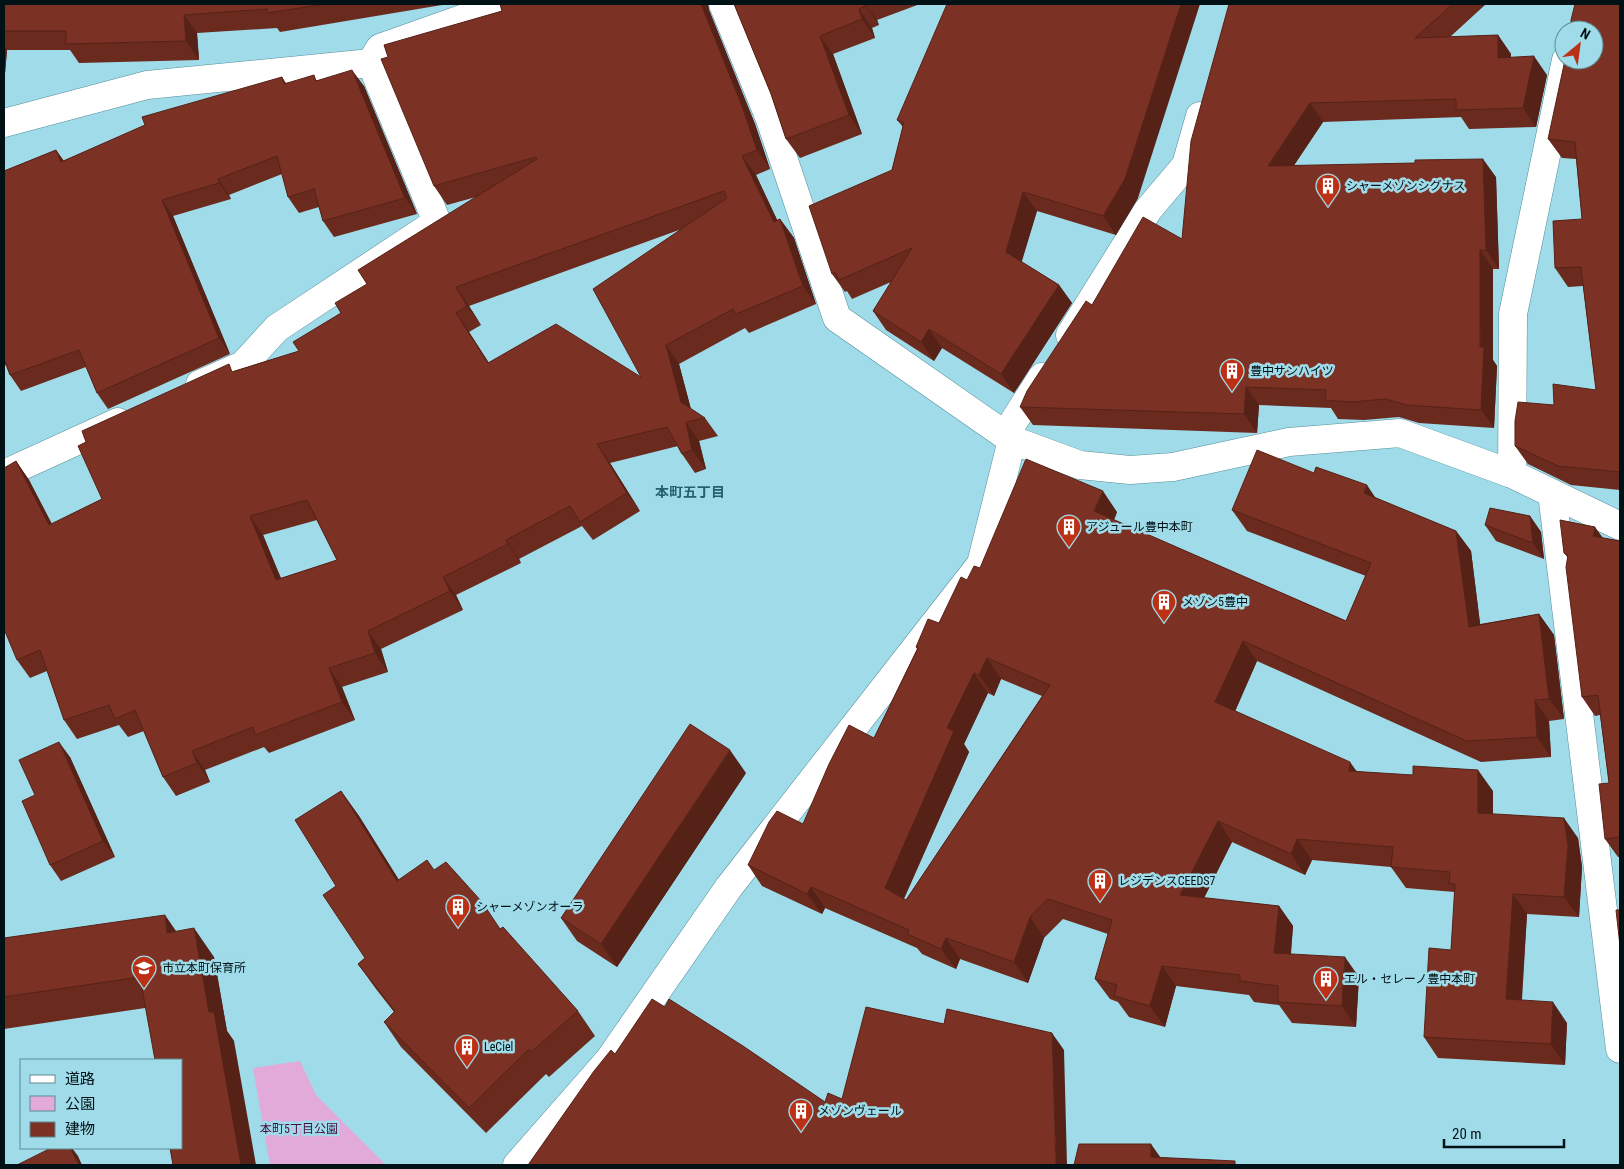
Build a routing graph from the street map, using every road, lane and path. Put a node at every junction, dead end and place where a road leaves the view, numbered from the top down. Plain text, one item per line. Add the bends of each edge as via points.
1 (504, 4) edge
2 (723, 4) edge
3 (371, 63) junction
4 (1564, 70) edge
5 (1207, 89) edge
6 (4, 123) edge
7 (181, 393) edge
8 (137, 413) edge
9 (1009, 437) junction
10 (4, 474) edge
11 (1512, 474) junction
12 (1552, 493) junction
13 (1620, 526) edge
14 (1620, 1049) edge
15 (517, 1165) edge

1 - 3 street via 380,48
2 - 9 street via 770,119 837,318
3 - 6 street via 146,85
3 - 7 street via 436,222 277,328 243,365
4 - 11 street via 1513,314
5 - 9 street via 1186,165 1148,210
8 - 10 street
9 - 11 street via 1080,465 1130,470 1173,467 1289,442 1400,433
9 - 15 street via 981,564 730,887 609,1060
11 - 12 street
12 - 13 street
12 - 14 street

